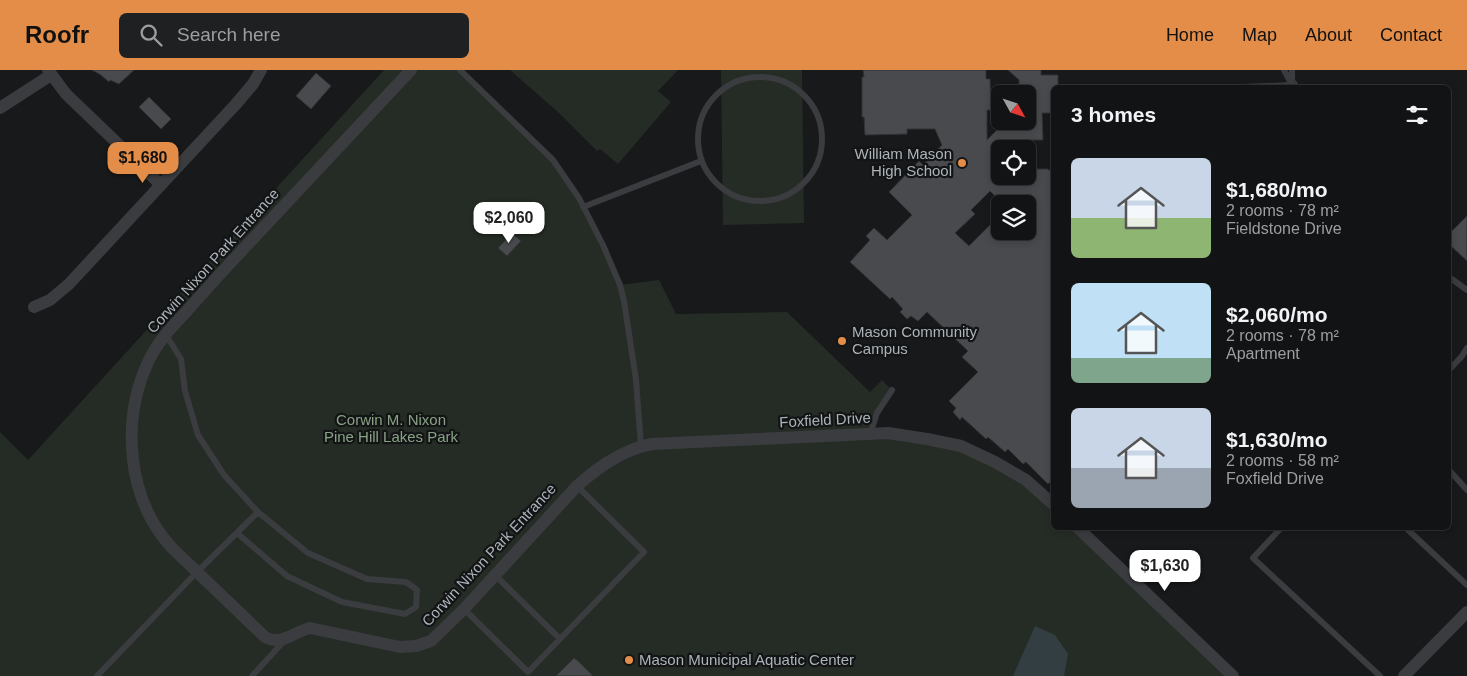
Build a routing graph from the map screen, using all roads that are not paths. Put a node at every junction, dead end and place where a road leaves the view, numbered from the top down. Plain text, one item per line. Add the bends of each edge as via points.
1 (261, 70) edge
2 (411, 70) edge
3 (460, 70) edge
4 (1284, 70) edge
5 (1292, 70) edge
6 (49, 73) edge
7 (1292, 85) edge
8 (1293, 85) edge
9 (0, 108) edge
10 (701, 161) junction
11 (161, 185) junction
12 (583, 207) junction
13 (1451, 278) edge
14 (1467, 290) edge
15 (34, 307) dead end
16 (166, 335) junction
17 (1467, 348) edge
18 (1451, 367) edge
19 (892, 390) dead end
20 (870, 434) junction
21 (641, 446) junction
22 (1451, 472) edge
23 (587, 477) joint
24 (576, 486) junction
25 (1467, 490) edge
26 (1051, 502) edge
27 (258, 512) junction
28 (1080, 530) edge
29 (1279, 530) edge
30 (1408, 530) edge
31 (237, 533) junction
32 (196, 573) junction
33 (495, 575) junction
34 (1467, 585) edge
35 (464, 609) junction
36 (1467, 612) edge
37 (286, 639) junction
38 (560, 639) junction
39 (98, 676) edge
40 (252, 676) edge
41 (1233, 676) edge
42 (1380, 676) edge
43 (1404, 676) edge

1 - 11 street via 236,104
2 - 16 street, Corwin Nixon Park Entrance
3 - 12 lane via 553,160
4 - 7 lane
5 - 8 lane
6 - 9 street
6 - 11 street via 66,94
10 - 10 lane via 712,179 726,192 745,200 765,202 784,197 802,186 822,152 817,112 806,96 791,84 754,76 736,81 719,91 699,124
10 - 12 lane
11 - 15 street via 69,284 50,300
12 - 21 lane via 603,245 624,301 636,380
13 - 14 lane
16 - 27 lane via 180,360 185,392 198,435 224,475
16 - 32 street, Corwin Nixon Park Entrance via 150,358 137,397 132,438 135,471 144,502 160,532
17 - 18 lane
19 - 20 lane via 877,413
20 - 21 street, Foxfield Drive
20 - 26 street, Foxfield Drive via 927,438 960,446 1026,480
21 - 23 street, Foxfield Drive
22 - 25 lane
23 - 24 street, Corwin Nixon Park Entrance
24 - 33 street, Corwin Nixon Park Entrance
24 - 38 lane via 644,552
27 - 31 lane
27 - 31 lane via 308,553 367,579 406,582 417,590 416,607 405,614 342,602 287,576
28 - 41 street
29 - 42 lane via 1253,558
30 - 34 lane
31 - 32 lane
32 - 37 street, Corwin Nixon Park Entrance via 265,637 272,641
32 - 39 lane
33 - 35 street, Corwin Nixon Park Entrance
33 - 38 lane
35 - 37 street, Corwin Nixon Park Entrance via 437,636 416,646 384,645 318,629 301,630
35 - 38 lane via 528,672
36 - 43 street
37 - 40 lane

